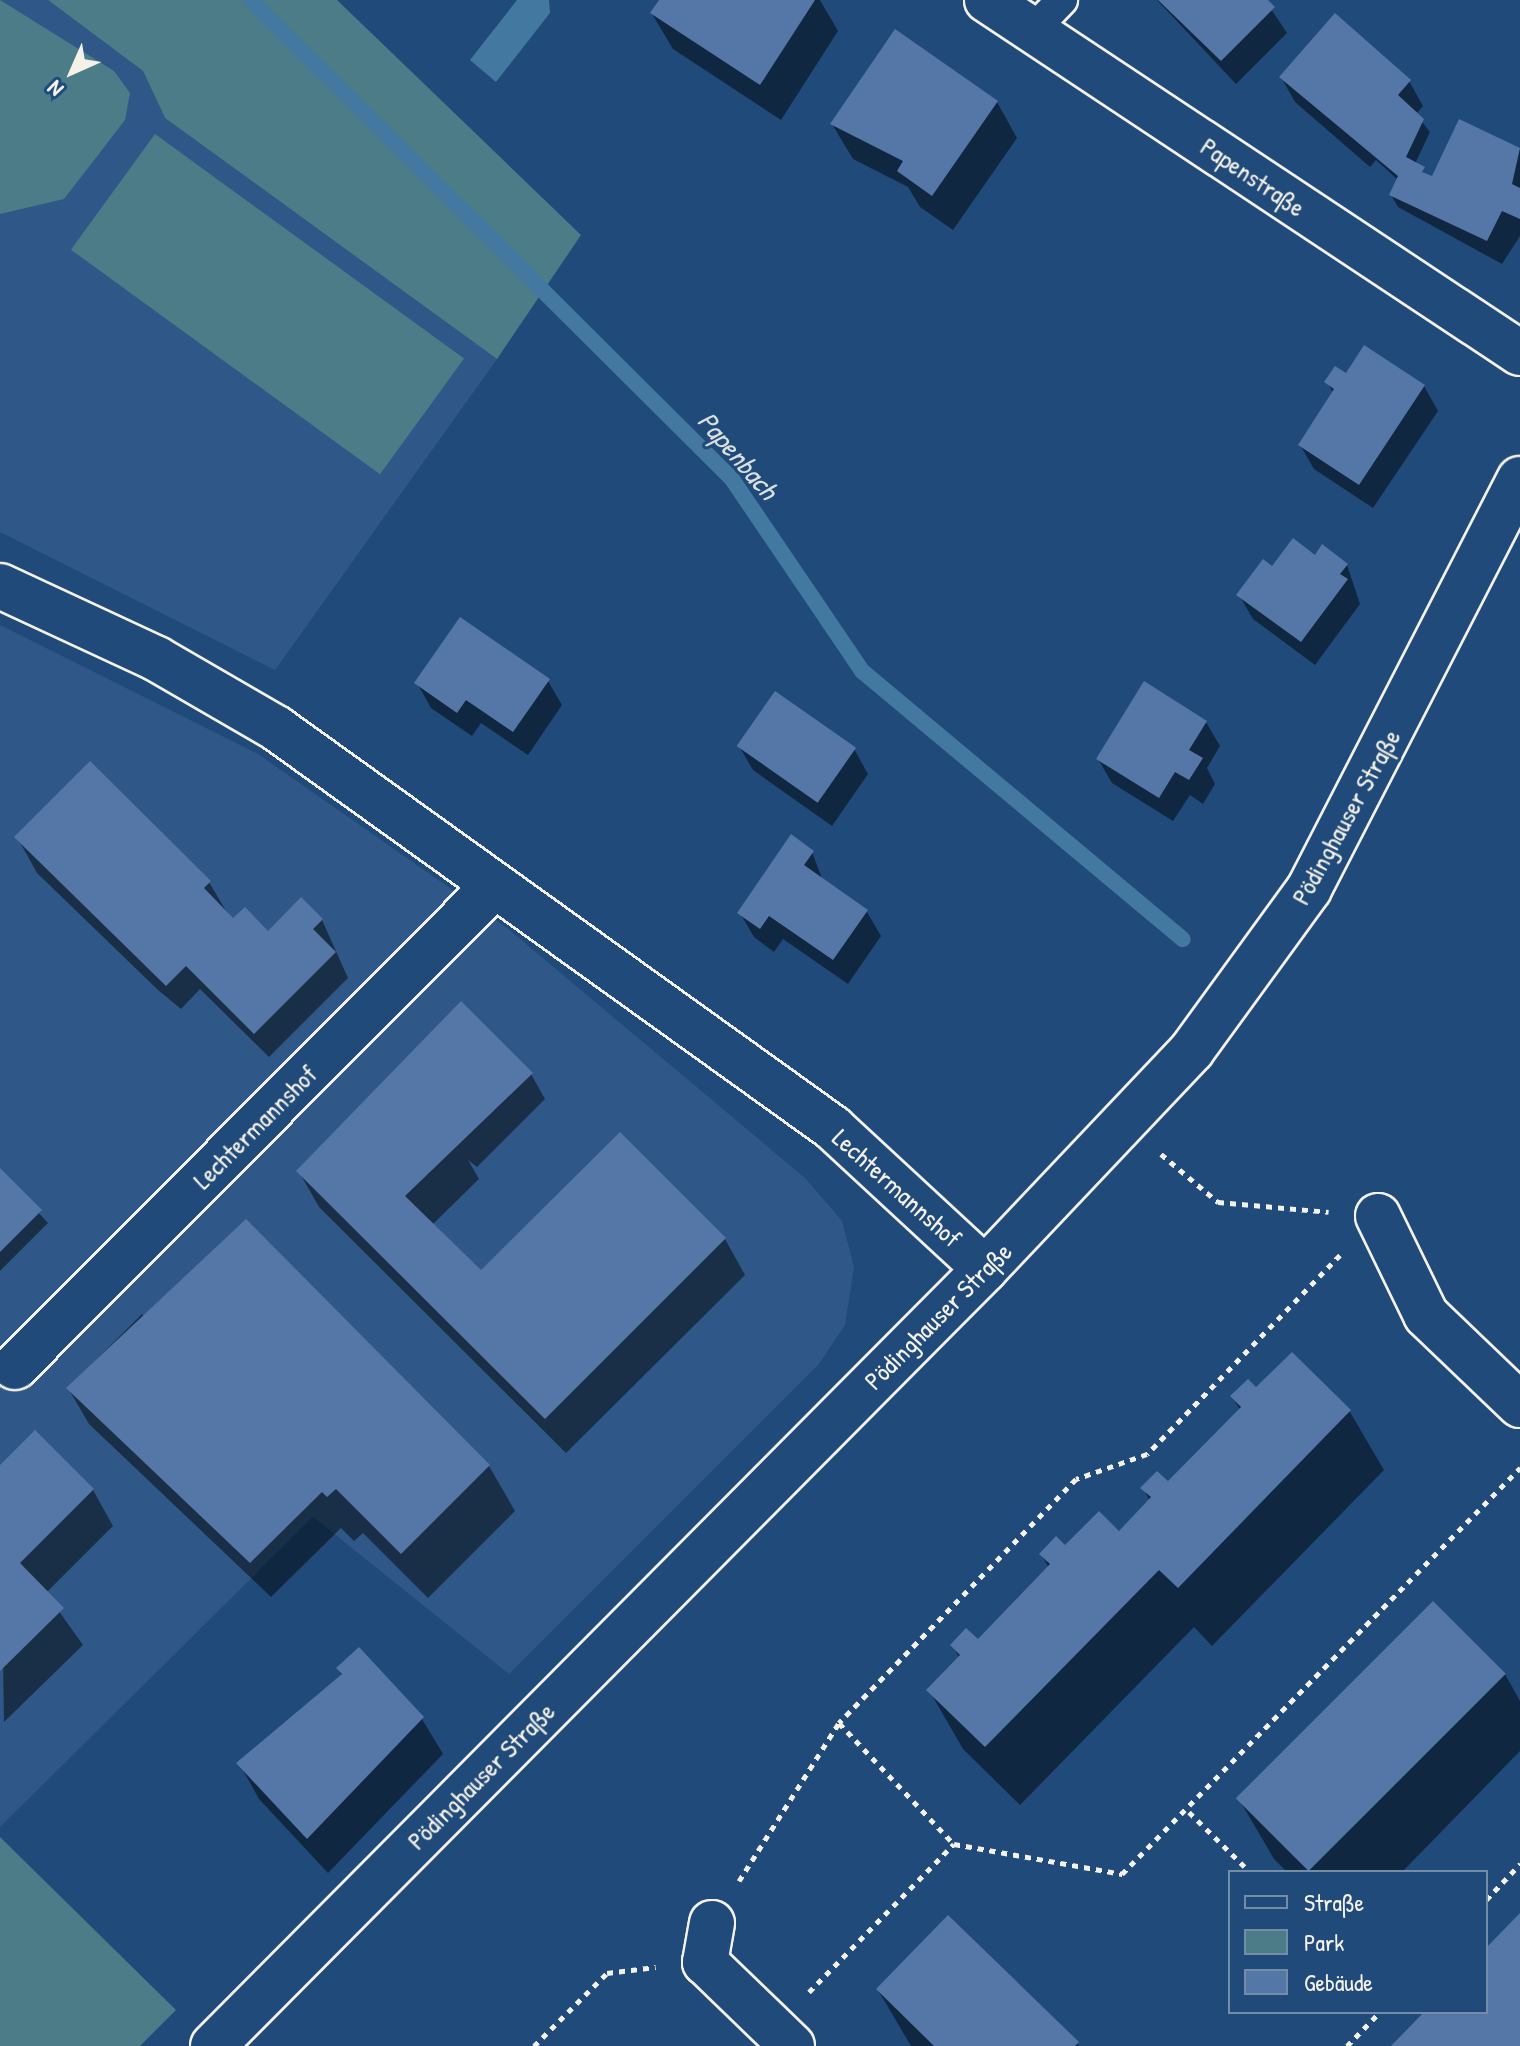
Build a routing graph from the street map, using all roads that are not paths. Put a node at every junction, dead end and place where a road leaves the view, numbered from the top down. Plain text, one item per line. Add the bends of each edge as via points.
1 (987, 0) edge
2 (1048, 15) edge
3 (1520, 353) edge
4 (1520, 479) edge
5 (0, 586) edge
6 (494, 886) junction
7 (1378, 1216) road end
8 (985, 1269) junction
9 (15, 1367) dead end
10 (1520, 1405) edge
11 (709, 1942) road end
12 (783, 2037) edge
13 (213, 2046) edge

1 - 2 street, Papenstraße
2 - 3 street, Papenstraße
4 - 8 street, Pödinghauser Straße via 1309,889 1192,1050
5 - 6 street, Lechtermannshof via 157,659 276,728
6 - 8 street, Lechtermannshof via 872,1158
6 - 9 street, Lechtermannshof
7 - 10 street via 1426,1315
8 - 13 street, Pödinghauser Straße
11 - 12 street

